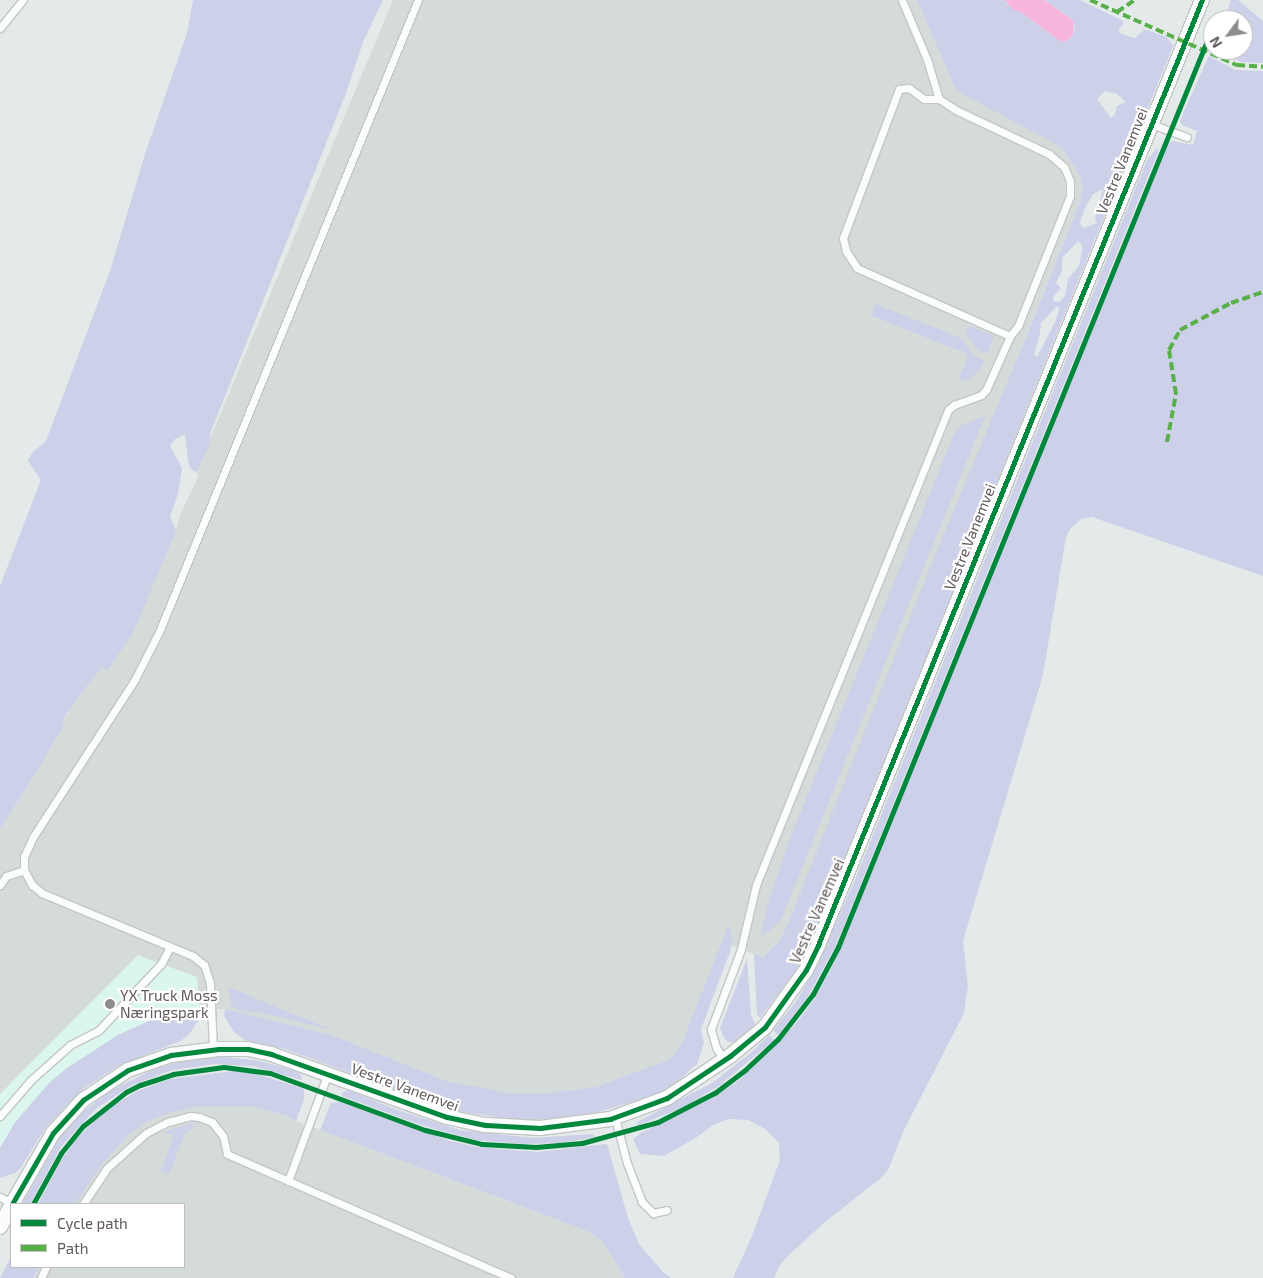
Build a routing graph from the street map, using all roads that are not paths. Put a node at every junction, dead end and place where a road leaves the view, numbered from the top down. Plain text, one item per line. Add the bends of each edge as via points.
1 (23, 0) edge
2 (418, 0) edge
3 (902, 0) edge
4 (1202, 0) edge
5 (0, 28) edge
6 (940, 99) junction
7 (1150, 124) junction
8 (1187, 136) dead end
9 (1010, 336) junction
10 (24, 870) junction
11 (0, 885) edge
12 (170, 947) junction
13 (213, 1049) junction
14 (725, 1060) junction
15 (328, 1073) junction
16 (0, 1116) edge
17 (615, 1118) junction
18 (288, 1181) junction
19 (9, 1203) edge
20 (85, 1203) edge
21 (667, 1210) dead end
22 (0, 1228) edge
23 (511, 1278) edge

1 - 5 lane
2 - 10 lane via 160,632 134,681 33,837 24,857
3 - 6 lane
4 - 7 street, Vestre Vanemvei
6 - 9 lane via 956,110 1049,154 1064,167 1070,181 1070,196 1056,233 1018,326
6 - 9 lane via 924,99 909,88 899,89 843,238 846,251 857,268
7 - 8 lane
7 - 14 street, Vestre Vanemvei via 818,945 806,970 765,1027
9 - 14 lane via 981,396 962,401 948,410 756,885 741,949 711,1029 716,1047
10 - 11 lane via 6,876
10 - 12 lane via 32,885 42,893
12 - 13 lane via 193,956 204,965 210,983
12 - 16 lane via 161,964 98,1031 70,1045 31,1080
13 - 15 street, Vestre Vanemvei via 248,1049
13 - 19 street, Vestre Vanemvei via 147,1062 96,1090 53,1133
14 - 17 street, Vestre Vanemvei via 666,1098
15 - 17 street, Vestre Vanemvei via 446,1117 478,1123 540,1128
15 - 18 lane
17 - 21 lane via 642,1202 653,1213
18 - 20 lane via 227,1154 223,1136 212,1122 190,1116 146,1133 125,1150 107,1168
18 - 23 lane
19 - 22 street, Vestre Vanemvei

